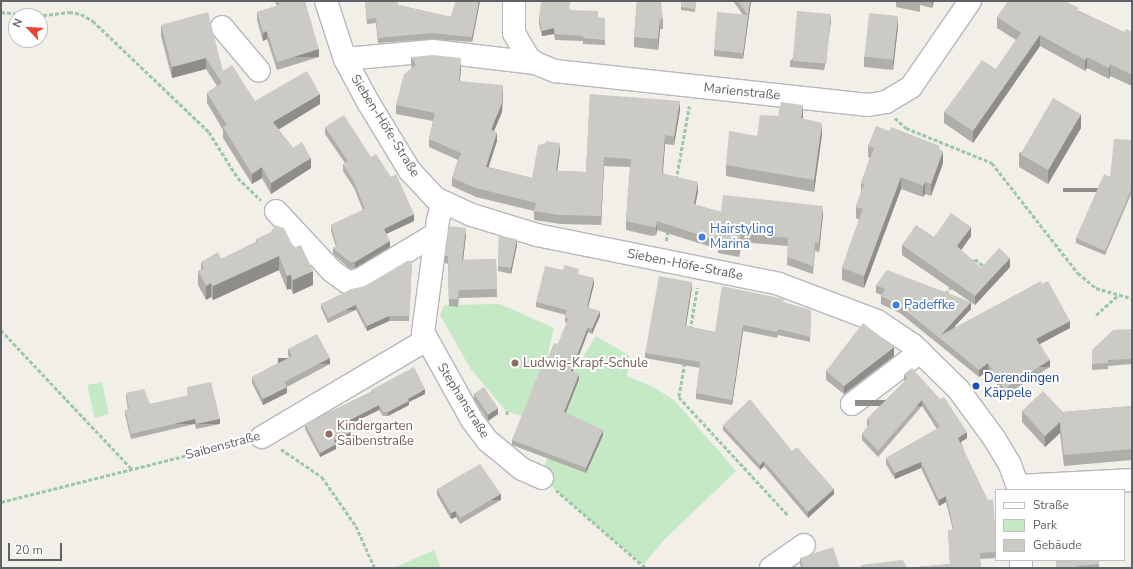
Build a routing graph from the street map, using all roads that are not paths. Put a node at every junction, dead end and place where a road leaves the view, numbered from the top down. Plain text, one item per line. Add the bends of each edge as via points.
1 (326, 1) edge
2 (514, 1) edge
3 (970, 1) edge
4 (222, 27) dead end
5 (345, 59) junction
6 (535, 63) junction
7 (259, 71) dead end
8 (444, 202) junction
9 (276, 211) road end
10 (436, 234) junction
11 (426, 340) junction
12 (920, 352) junction
13 (852, 404) dead end
14 (262, 437) road end
15 (542, 478) road end
16 (1132, 480) edge
17 (1019, 488) edge
18 (804, 545) dead end
19 (771, 568) edge

1 - 5 street, Sieben-Höfe-Straße
2 - 6 street, Marienstraße via 514,33 528,57
3 - 6 street, Marienstraße via 911,87 880,104 868,105 555,71
4 - 7 street
5 - 6 street, Sieben-Höfe-Straße via 433,50
5 - 8 street, Sieben-Höfe-Straße via 410,170 435,198
8 - 10 street, Stephanstraße
8 - 12 street, Sieben-Höfe-Straße via 472,215 537,235 663,262 757,278 797,290 877,321
9 - 10 street via 332,271 347,282 359,280
10 - 11 street, Stephanstraße via 423,322
11 - 14 street, Saibenstraße
11 - 15 street, Stephanstraße via 488,441 522,469
12 - 13 street
12 - 17 street, Sieben-Höfe-Straße via 945,375 982,419 1010,465
16 - 17 street
18 - 19 street

